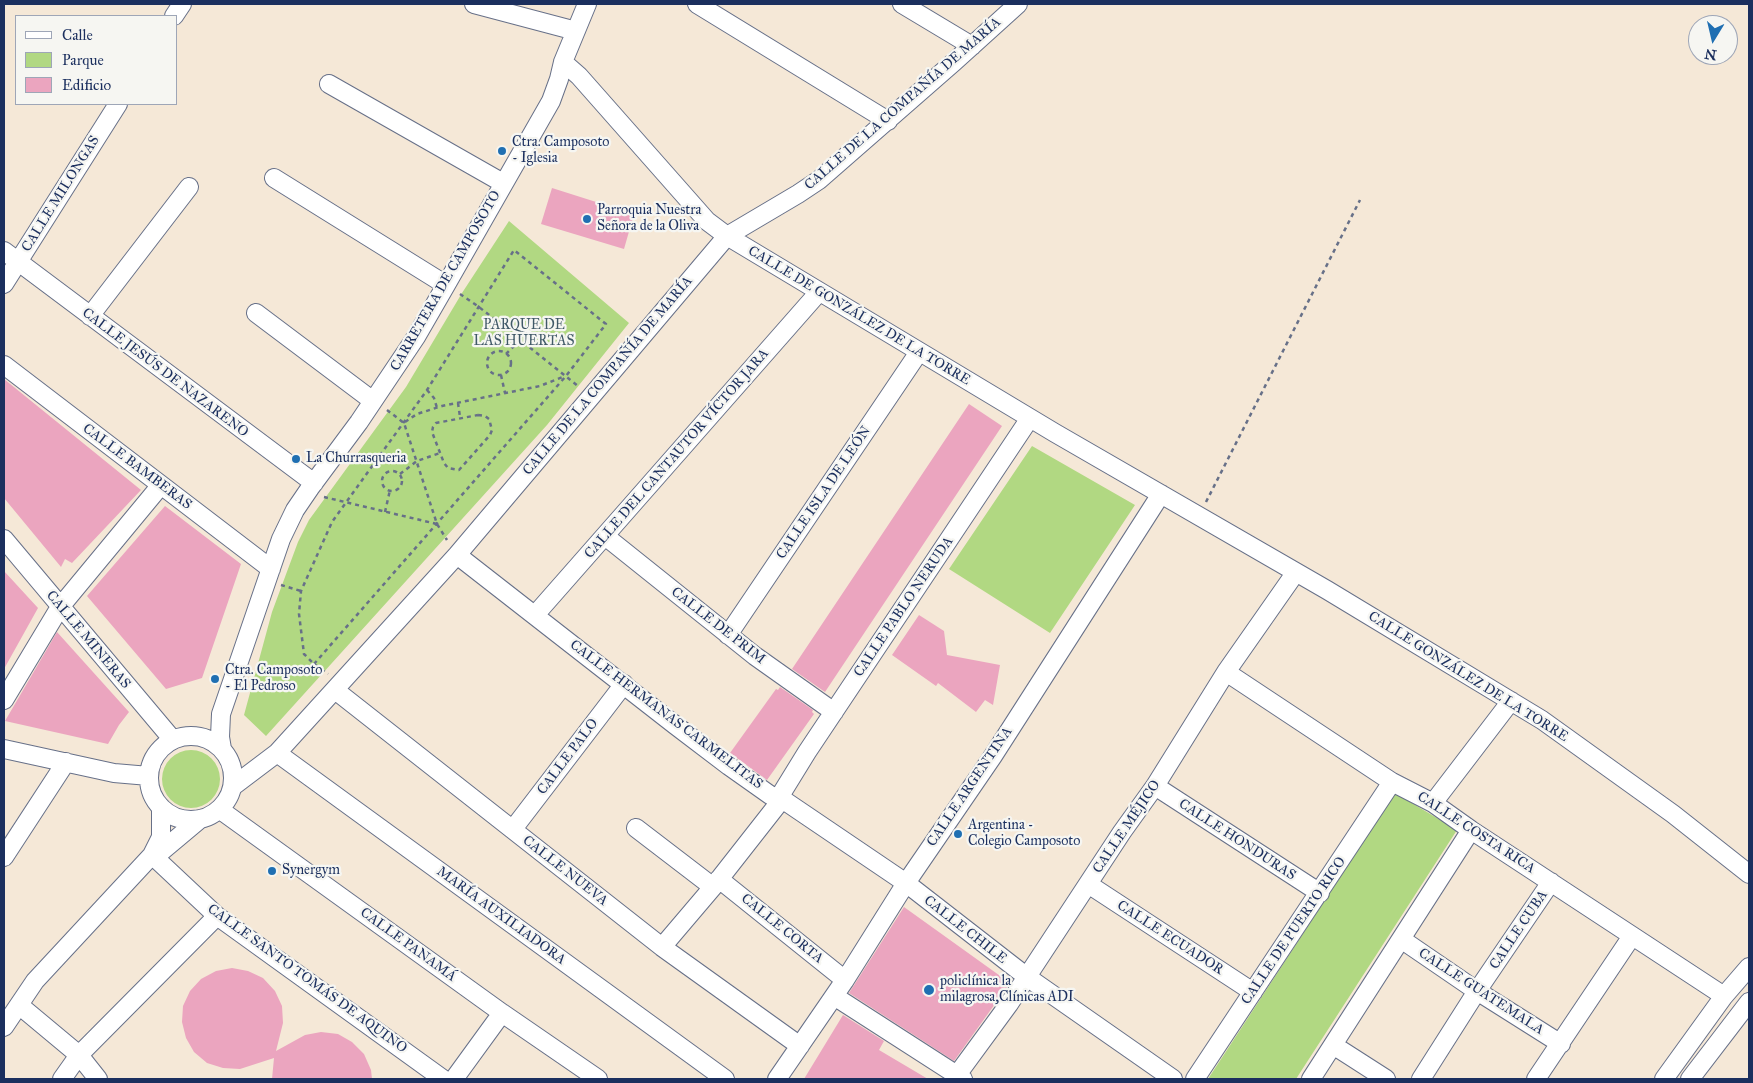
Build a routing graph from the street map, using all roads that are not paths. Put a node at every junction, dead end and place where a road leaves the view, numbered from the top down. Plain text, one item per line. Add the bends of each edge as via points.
1 (182, 4) edge
2 (474, 4) edge
3 (586, 4) edge
4 (697, 4) edge
5 (902, 4) edge
6 (1005, 4) edge
7 (1018, 4) edge
8 (175, 15) edge
9 (999, 22) junction
10 (576, 31) junction
11 (972, 46) junction
12 (563, 62) junction
13 (329, 84) dead end
14 (117, 105) edge
15 (888, 121) junction
16 (274, 178) dead end
17 (503, 183) junction
18 (189, 187) dead end
19 (727, 236) junction
20 (11, 257) edge
21 (4, 284) edge
22 (446, 285) junction
23 (819, 292) junction
24 (256, 313) dead end
25 (90, 316) junction
26 (919, 352) junction
27 (4, 365) edge
28 (373, 401) junction
29 (1030, 418) junction
30 (161, 485) junction
31 (312, 485) junction
32 (1161, 494) junction
33 (1199, 516) joint
34 (605, 536) junction
35 (4, 539) edge
36 (457, 555) junction
37 (1296, 572) junction
38 (269, 575) junction
39 (60, 607) junction
40 (535, 615) junction
41 (728, 635) junction
42 (1226, 672) junction
43 (624, 684) junction
44 (339, 686) junction
45 (4, 700) edge
46 (1510, 701) junction
47 (834, 712) junction
48 (221, 714) junction
49 (198, 736) junction
50 (173, 740) junction
51 (4, 749) edge
52 (222, 749) junction
53 (277, 753) junction
54 (66, 762) junction
55 (148, 776) junction
56 (1392, 782) junction
57 (1155, 786) junction
58 (232, 787) junction
59 (782, 799) junction
60 (1433, 802) junction
61 (161, 807) junction
62 (219, 809) junction
63 (200, 819) junction
64 (636, 828) dead end
65 (513, 830) junction
66 (1470, 830) junction
67 (152, 855) junction
68 (4, 857) edge
69 (1749, 874) edge
70 (1551, 882) junction
71 (716, 883) junction
72 (906, 883) junction
73 (1088, 884) junction
74 (1320, 894) junction
75 (217, 916) junction
76 (1632, 936) junction
77 (1401, 939) junction
78 (662, 947) junction
79 (1749, 967) edge
80 (1027, 977) junction
81 (845, 980) junction
82 (1477, 991) junction
83 (1253, 992) junction
84 (834, 996) junction
85 (1724, 996) junction
86 (1749, 1002) edge
87 (19, 1005) junction
88 (502, 1013) junction
89 (4, 1027) edge
90 (1561, 1044) junction
91 (1334, 1045) junction
92 (800, 1046) junction
93 (79, 1055) junction
94 (958, 1078) edge
95 (62, 1079) edge
96 (98, 1079) edge
97 (443, 1079) edge
98 (454, 1079) edge
99 (598, 1079) edge
100 (725, 1079) edge
101 (778, 1079) edge
102 (1173, 1079) edge
103 (1195, 1079) edge
104 (1310, 1079) edge
105 (1386, 1079) edge
106 (1421, 1079) edge
107 (1536, 1079) edge
108 (1664, 1079) edge
109 (1690, 1079) edge

1 - 8 street
2 - 10 street
3 - 10 street, CARRETERA DE CAMPOSOTO
4 - 15 street
5 - 11 street
6 - 9 street
7 - 9 street, CALLE DE LA COMPAÑÍA DE MARÍA
9 - 11 street, CALLE DE LA COMPAÑÍA DE MARÍA
10 - 12 street, CARRETERA DE CAMPOSOTO
11 - 15 street, CALLE DE LA COMPAÑÍA DE MARÍA
12 - 17 street, CARRETERA DE CAMPOSOTO via 551,100
12 - 19 street, CALLE DE GONZÁLEZ DE LA TORRE via 707,221
13 - 17 street
14 - 20 street, CALLE MILONGAS
15 - 19 street, CALLE DE LA COMPAÑÍA DE MARÍA via 809,187
16 - 22 street
17 - 22 street, CARRETERA DE CAMPOSOTO
18 - 25 street
19 - 23 street, CALLE DE GONZÁLEZ DE LA TORRE
19 - 36 street, CALLE DE LA COMPAÑÍA DE MARÍA
20 - 21 street, CALLE MILONGAS
20 - 25 street, CALLE JESÚS DE NAZARENO
22 - 28 street, CARRETERA DE CAMPOSOTO
23 - 26 street, CALLE DE GONZÁLEZ DE LA TORRE
23 - 34 street, CALLE DEL CANTAUTOR VÍCTOR JARA
24 - 28 street
25 - 31 street, CALLE JESÚS DE NAZARENO
26 - 29 street, CALLE DE GONZÁLEZ DE LA TORRE
26 - 41 street, CALLE ISLA DE LEÓN
27 - 30 street, CALLE BAMBERAS
28 - 31 street, CARRETERA DE CAMPOSOTO
29 - 32 street, CALLE DE GONZÁLEZ DE LA TORRE
29 - 47 street, CALLE PABLO NERUDA
30 - 38 street, CALLE BAMBERAS
30 - 39 street
31 - 38 street, CARRETERA DE CAMPOSOTO via 281,539
32 - 33 street, CALLE DE GONZÁLEZ DE LA TORRE
32 - 72 street, CALLE ARGENTINA via 993,756
33 - 37 street, CALLE GONZÁLEZ DE LA TORRE
34 - 40 street, CALLE DEL CANTAUTOR VÍCTOR JARA
34 - 41 street, CALLE DE PRIM
35 - 39 street, CALLE MINERAS
36 - 40 street, CALLE HERMANAS CARMELITAS
36 - 44 street, CALLE DE LA COMPAÑÍA DE MARÍA
37 - 42 street, CALLE MÉJICO
37 - 46 street, CALLE GONZÁLEZ DE LA TORRE
38 - 48 street, CARRETERA DE CAMPOSOTO
39 - 45 street
39 - 50 street, CALLE MINERAS
40 - 43 street, CALLE HERMANAS CARMELITAS
41 - 47 street, CALLE DE PRIM
42 - 56 street, CALLE COSTA RICA
42 - 57 street, CALLE MÉJICO
43 - 59 street, CALLE HERMANAS CARMELITAS via 729,766 770,795
43 - 65 street, CALLE PALO
44 - 53 street, CALLE DE LA COMPAÑÍA DE MARÍA
44 - 65 street, CALLE NUEVA
46 - 60 street
46 - 69 street, CALLE GONZÁLEZ DE LA TORRE via 1542,720 1673,814
47 - 59 street, CALLE PABLO NERUDA via 783,791
48 - 49 street, CARRETERA DE CAMPOSOTO
48 - 52 street, CARRETERA DE CAMPOSOTO
49 - 50 street
49 - 52 street
50 - 55 street via 156,754
51 - 54 street
52 - 58 street via 233,773
53 - 58 street, CALLE DE LA COMPAÑÍA DE MARÍA
53 - 100 street, MARÍA AUXILIADORA
54 - 55 street via 114,773
54 - 68 street
55 - 61 street via 150,789
56 - 60 street, CALLE COSTA RICA
56 - 74 street, CALLE DE PUERTO RICO
57 - 73 street, CALLE MÉJICO
57 - 74 street, CALLE HONDURAS
58 - 62 street
59 - 71 street, CALLE PABLO NERUDA
59 - 72 street, CALLE HERMANAS CARMELITAS
60 - 66 street, CALLE COSTA RICA
61 - 63 street via 177,818
61 - 67 street via 161,837
62 - 63 street
62 - 88 street, CALLE PANAMÁ
63 - 67 street
64 - 71 street, CALLE CORTA
65 - 78 street, CALLE NUEVA
66 - 70 street, CALLE COSTA RICA
66 - 77 street
67 - 75 street, CALLE SANTO TOMÁS DE AQUINO
67 - 87 street via 35,981
70 - 76 street, CALLE COSTA RICA
70 - 82 street, CALLE CUBA
71 - 78 street, CALLE PABLO NERUDA
71 - 81 street, CALLE CORTA
72 - 80 street, CALLE CHILE
72 - 81 street, CALLE ARGENTINA
73 - 80 street, CALLE MÉJICO
73 - 83 street, CALLE ECUADOR
74 - 83 street, CALLE DE PUERTO RICO
75 - 93 street
75 - 97 street, CALLE SANTO TOMÁS DE AQUINO
76 - 85 street, CALLE COSTA RICA
76 - 90 street
77 - 82 street, CALLE GUATEMALA
77 - 91 street
78 - 92 street, CALLE NUEVA
79 - 85 street
80 - 94 street, CALLE MÉJICO
80 - 102 street, CALLE CHILE
81 - 84 street, CALLE ARGENTINA
82 - 90 street, CALLE GUATEMALA
82 - 106 street, CALLE CUBA
83 - 103 street, CALLE DE PUERTO RICO
84 - 92 street, CALLE ARGENTINA
84 - 94 street
85 - 108 street
86 - 109 street
87 - 89 street
87 - 93 street
88 - 98 street
88 - 99 street, CALLE PANAMÁ
90 - 107 street
91 - 104 street
91 - 105 street
92 - 101 street, CALLE ARGENTINA
93 - 95 street
93 - 96 street

